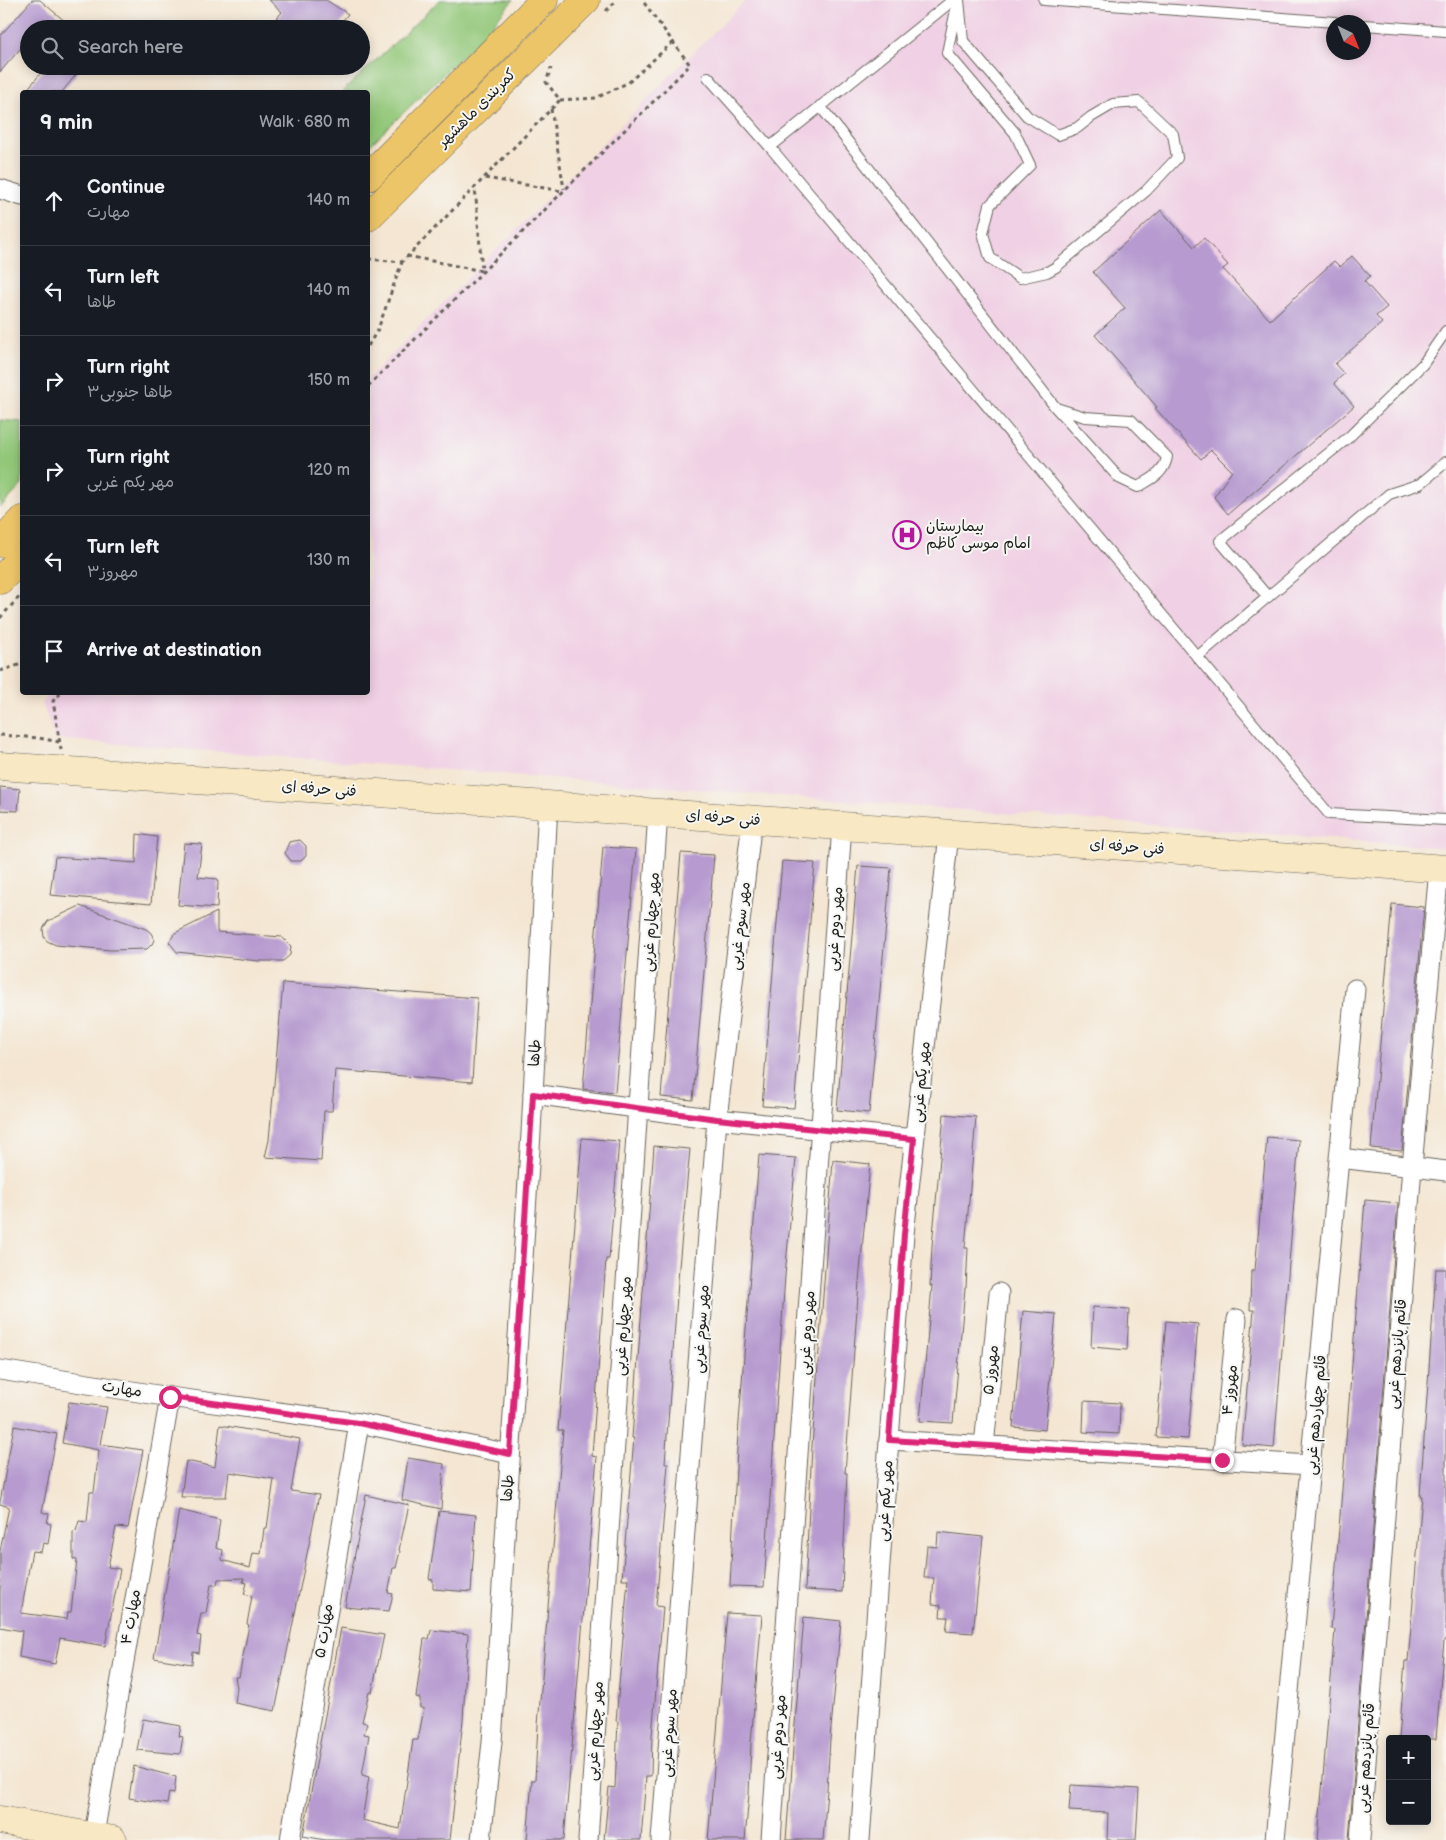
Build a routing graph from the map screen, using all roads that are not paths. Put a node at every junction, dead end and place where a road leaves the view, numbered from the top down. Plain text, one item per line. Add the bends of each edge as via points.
1 (544, 0) edge
2 (953, 0) edge
3 (959, 0) edge
4 (1044, 0) edge
5 (595, 7) edge
6 (1326, 21) edge
7 (1371, 26) edge
8 (1446, 31) edge
9 (708, 77) dead end
10 (820, 106) junction
11 (770, 147) junction
12 (370, 175) edge
13 (0, 188) edge
14 (20, 195) edge
15 (370, 215) edge
16 (1446, 331) edge
17 (1056, 408) junction
18 (1446, 462) edge
19 (20, 522) edge
20 (0, 543) edge
21 (20, 560) edge
22 (0, 580) edge
23 (1268, 597) junction
24 (1197, 657) junction
25 (0, 766) edge
26 (548, 805) junction
27 (658, 813) junction
28 (752, 820) junction
29 (1446, 820) edge
30 (842, 826) junction
31 (949, 834) junction
32 (1443, 869) edge
33 (1355, 989) dead end
34 (533, 1094) junction
35 (637, 1109) junction
36 (717, 1119) junction
37 (821, 1130) junction
38 (914, 1139) junction
39 (1340, 1158) junction
40 (1412, 1167) junction
41 (1446, 1171) edge
42 (999, 1293) dead end
43 (1238, 1320) dead end
44 (0, 1370) edge
45 (170, 1397) junction
46 (358, 1423) junction
47 (889, 1440) junction
48 (984, 1446) junction
49 (510, 1454) junction
50 (1222, 1460) junction
51 (1311, 1465) junction
52 (0, 1820) edge
53 (100, 1839) edge
54 (290, 1840) edge
55 (481, 1840) edge
56 (588, 1840) edge
57 (661, 1840) edge
58 (771, 1840) edge
59 (860, 1840) edge
60 (1275, 1840) edge
61 (1360, 1840) edge

1 - 12 main road, کمربندی ماهشهر
2 - 10 lane
3 - 3 lane via 947,53 1015,133 1030,165 990,206 983,233 990,258 1020,278 1047,272 1146,191 1178,158 1174,134 1139,102 1113,104 1077,128 1058,135 1027,116 964,41
4 - 6 lane
5 - 15 main road, کمربندی ماهشهر
7 - 8 lane
9 - 11 lane
10 - 11 lane
10 - 17 lane
11 - 24 lane
13 - 14 street
16 - 23 lane via 1423,364 1349,437 1220,541
17 - 17 lane via 1119,478 1138,487 1158,476 1166,465 1166,457 1130,420 1085,417
18 - 23 lane via 1420,484 1389,494
19 - 20 main road
21 - 22 main road
23 - 24 lane
24 - 29 lane via 1329,814
25 - 26 street, فنی حرفه ای
26 - 27 street, فنی حرفه ای
26 - 34 street, طاها
27 - 28 street, فنی حرفه ای
27 - 35 street, مهر چهارم غربی
28 - 30 street, فنی حرفه ای
28 - 36 street, مهر سوم غربی
30 - 31 street, فنی حرفه ای
30 - 37 street, مهر دوم غربی
31 - 32 street, فنی حرفه ای
31 - 38 street, مهر یکم غربی
32 - 40 street, قائم پانزدهم غربی
33 - 39 street, قائم چهاردهم غربی
34 - 35 street
34 - 49 street, طاها
35 - 36 street
35 - 56 street, مهر چهارم غربی
36 - 37 street
36 - 57 street, مهر سوم غربی
37 - 38 street
37 - 58 street, مهر دوم غربی
38 - 47 street, مهر یکم غربی
39 - 40 street
39 - 51 street, قائم چهاردهم غربی
40 - 41 street
40 - 61 street, قائم پانزدهم غربی
42 - 48 street, مهروز ۵
43 - 50 street, مهروز ۴
44 - 45 street, مهارت
45 - 46 street, مهارت
45 - 53 street, مهارت ۴
46 - 49 street, مهارت
46 - 54 street, مهارت ۵
47 - 48 street
47 - 59 street, مهر یکم غربی
48 - 50 street
49 - 55 street, طاها via 492,1742
50 - 51 street
51 - 60 street, قائم چهاردهم غربی
52 - 53 street

